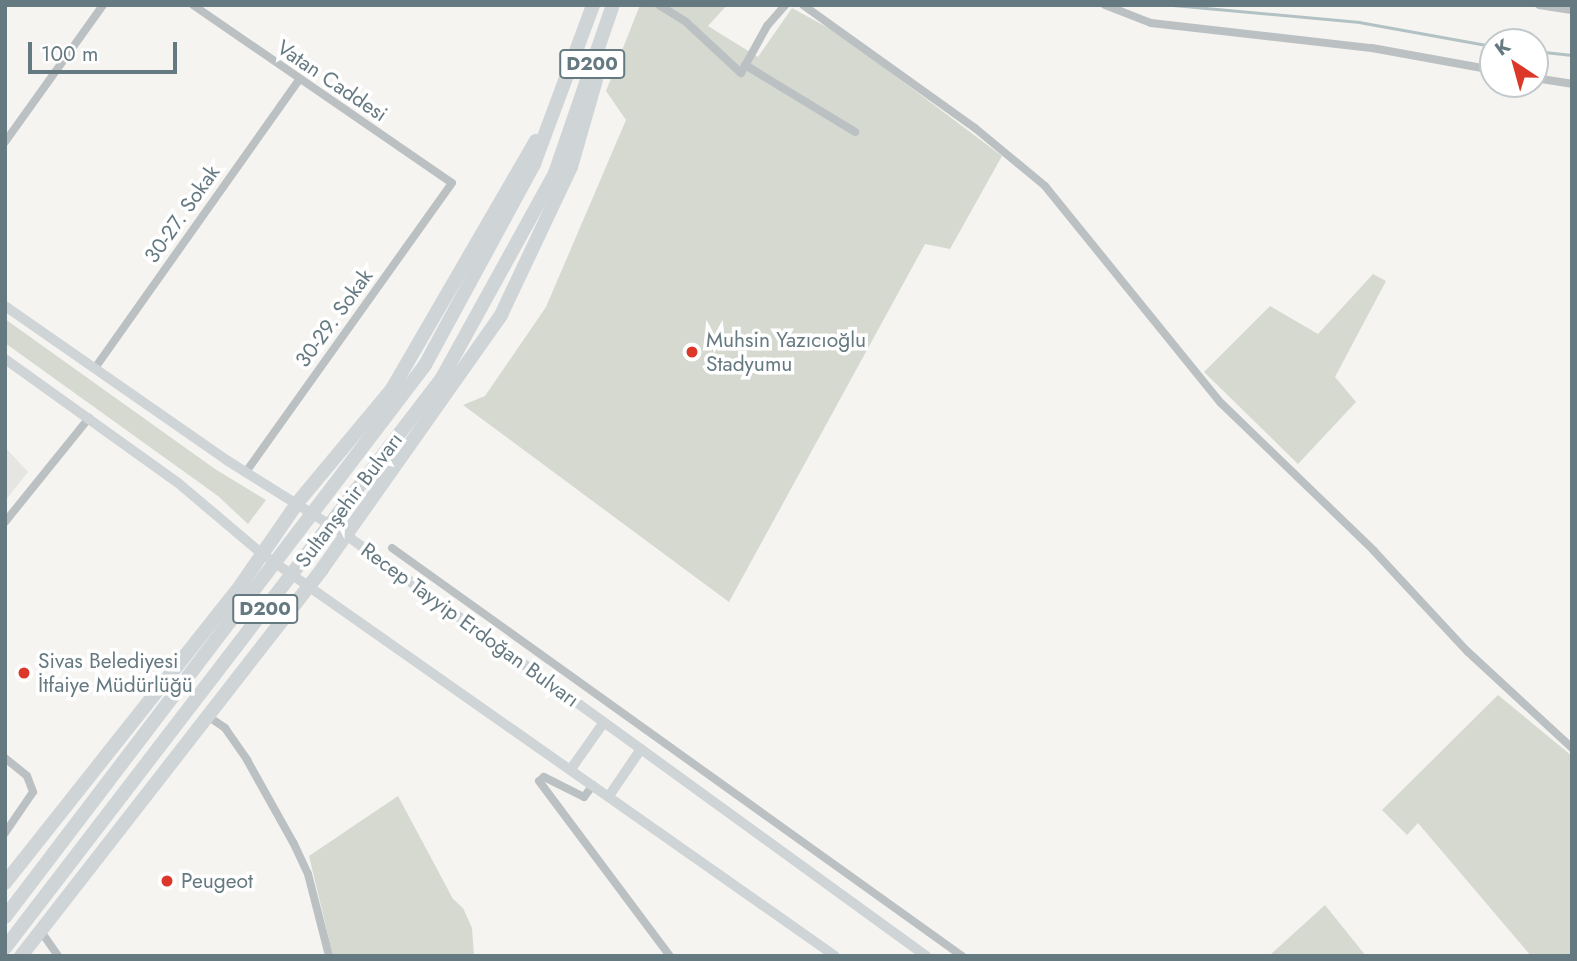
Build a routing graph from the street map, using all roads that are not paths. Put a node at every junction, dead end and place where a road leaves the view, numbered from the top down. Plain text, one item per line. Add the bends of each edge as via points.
1 (103, 5) edge
2 (193, 5) edge
3 (593, 5) edge
4 (613, 5) edge
5 (659, 5) edge
6 (785, 5) edge
7 (803, 5) edge
8 (1105, 5) edge
9 (1539, 5) edge
10 (1572, 10) edge
11 (600, 43) junction
12 (745, 65) junction
13 (1479, 67) edge
14 (299, 80) junction
15 (1549, 80) edge
16 (1572, 84) edge
17 (550, 120) junction
18 (855, 132) dead end
19 (5, 142) edge
20 (452, 183) joint
21 (5, 306) edge
22 (5, 359) edge
23 (95, 368) junction
24 (89, 418) junction
25 (245, 473) junction
26 (298, 502) junction
27 (5, 522) edge
28 (346, 535) junction
29 (392, 548) dead end
30 (261, 553) junction
31 (309, 585) junction
32 (206, 715) junction
33 (604, 722) junction
34 (636, 723) junction
35 (624, 737) junction
36 (1572, 748) edge
37 (641, 749) junction
38 (5, 758) edge
39 (571, 769) junction
40 (593, 785) junction
41 (609, 796) junction
42 (5, 833) edge
43 (5, 883) edge
44 (5, 917) edge
45 (40, 930) junction
46 (5, 948) edge
47 (21, 956) edge
48 (58, 956) edge
49 (329, 956) edge
50 (670, 956) edge
51 (835, 956) edge
52 (926, 956) edge
53 (962, 956) edge

1 - 19 street
2 - 14 street, Vatan Caddesi
3 - 17 highway, Sultanşehir Bulvarı / D200
4 - 11 highway, Sultanşehir Bulvarı / D200
5 - 12 street via 686,22 741,73
6 - 12 street
7 - 36 street via 975,128 1045,186 1221,403 1374,551 1467,651
8 - 13 street via 1151,23 1372,48
9 - 10 street
11 - 28 highway via 597,79 570,167 501,315
11 - 46 highway, Sultanşehir Bulvarı / D200 via 555,173 442,378
12 - 18 street
14 - 20 street, Vatan Caddesi
14 - 23 street, 30-27. Sokak
15 - 16 street
17 - 26 highway via 392,389
17 - 44 highway, Sultanşehir Bulvarı / D200 via 489,253 425,365
20 - 25 street, 30-29. Sokak
21 - 23 street, Recep Tayyip Erdoğan Bulvarı
22 - 24 street
23 - 25 street, Recep Tayyip Erdoğan Bulvarı
24 - 27 street
24 - 30 street via 177,482
25 - 26 street, Recep Tayyip Erdoğan Bulvarı
26 - 28 street, Recep Tayyip Erdoğan Bulvarı
26 - 30 highway
28 - 31 highway
28 - 33 street, Recep Tayyip Erdoğan Bulvarı
29 - 34 street
30 - 31 street
30 - 43 highway
31 - 32 highway
31 - 39 street
32 - 45 highway
32 - 49 street via 225,728 247,760 294,844 308,874
33 - 35 street, Recep Tayyip Erdoğan Bulvarı
33 - 39 street
34 - 35 street
34 - 53 street
35 - 37 street, Recep Tayyip Erdoğan Bulvarı
37 - 41 street
37 - 52 street, Recep Tayyip Erdoğan Bulvarı
38 - 42 street via 27,776 33,792
39 - 40 street
40 - 41 street
40 - 50 street via 584,797 544,777 539,781
41 - 51 street
45 - 47 highway
45 - 48 street

